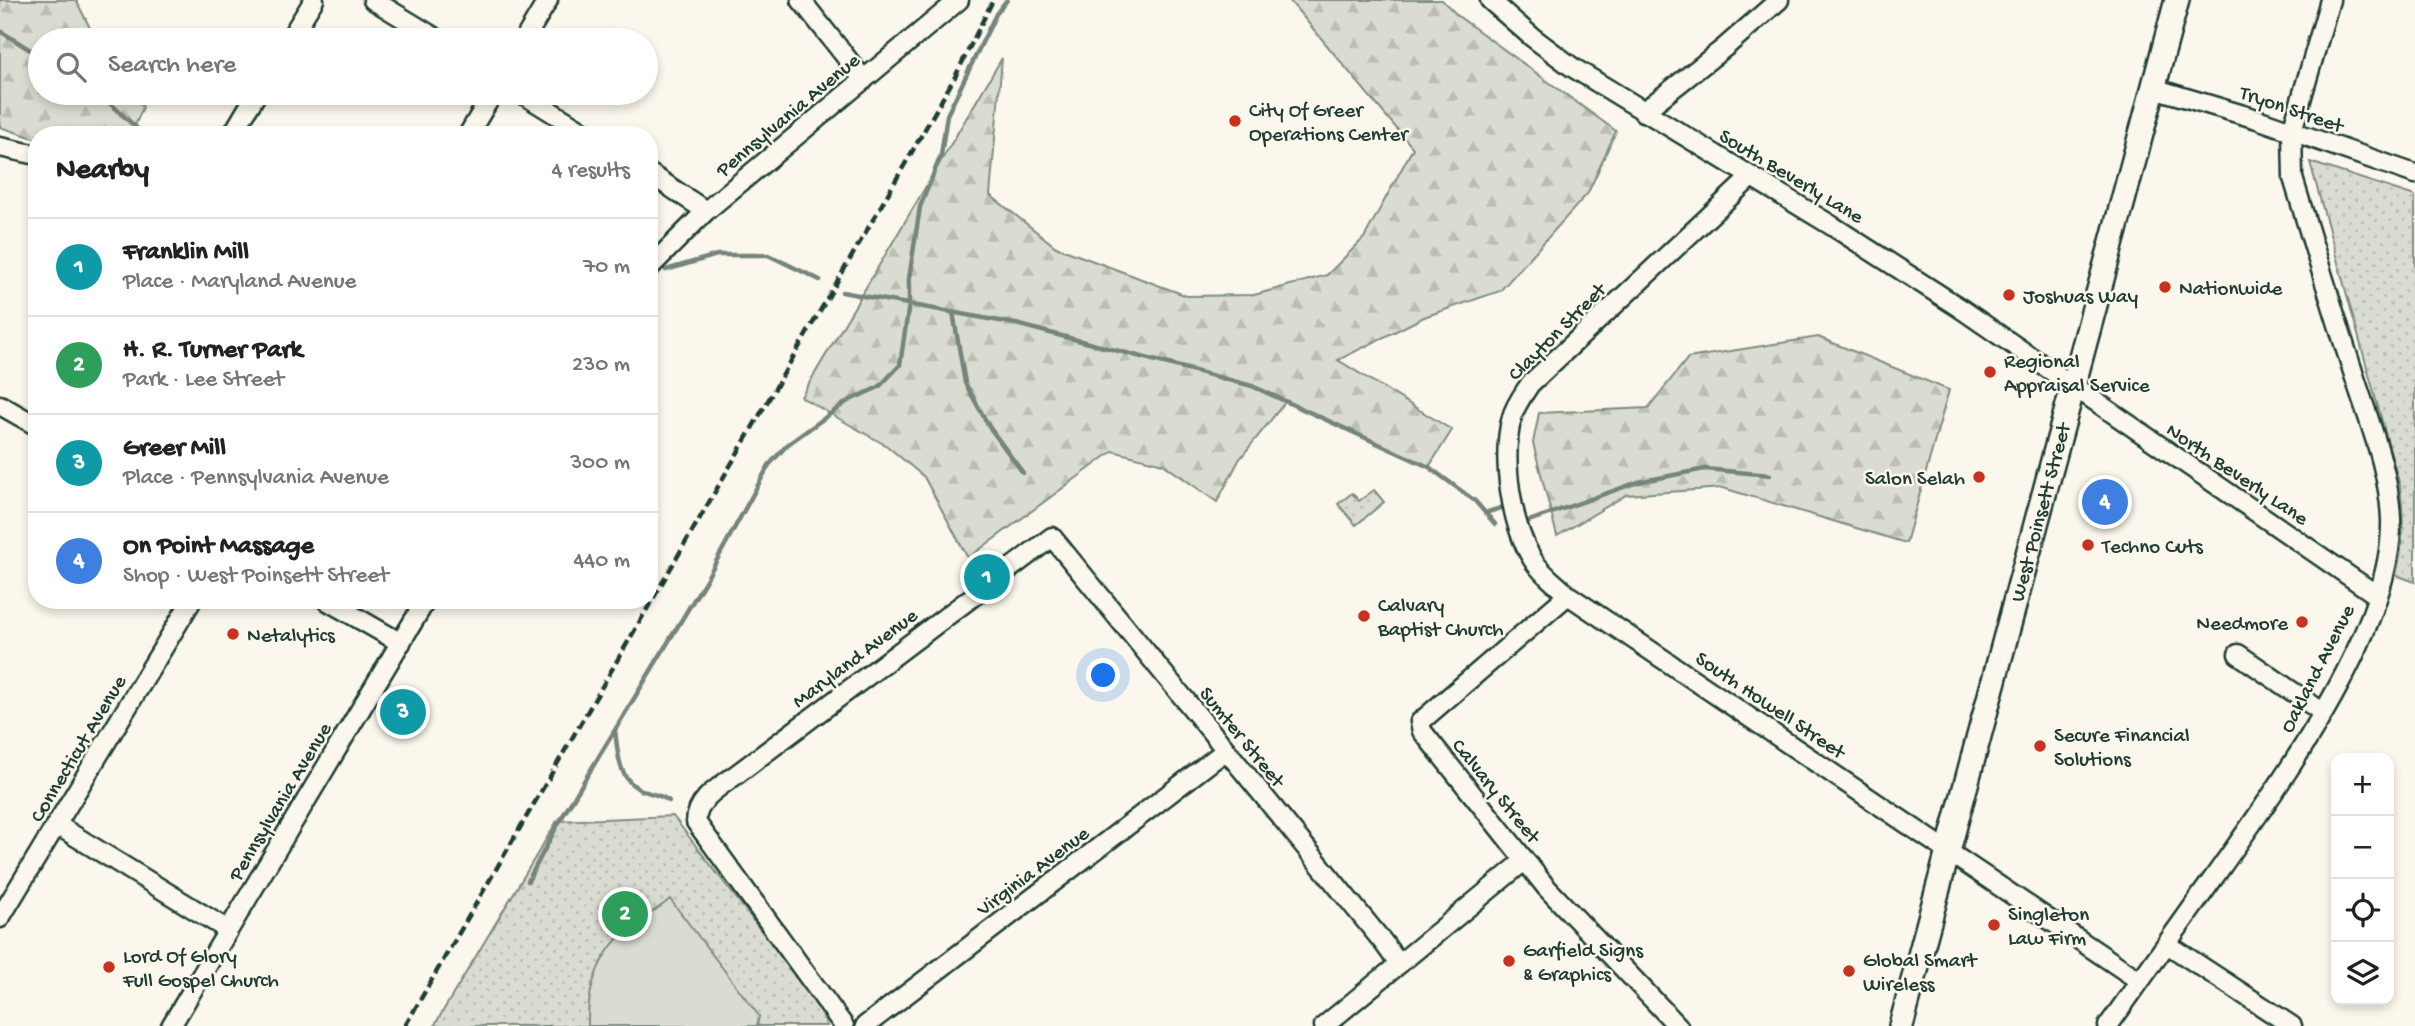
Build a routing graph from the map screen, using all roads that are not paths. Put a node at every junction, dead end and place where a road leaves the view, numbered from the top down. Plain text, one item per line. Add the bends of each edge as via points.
1 (314, 0) edge
2 (373, 0) edge
3 (548, 0) edge
4 (801, 0) edge
5 (958, 0) edge
6 (1490, 0) edge
7 (1779, 0) edge
8 (2177, 0) edge
9 (2330, 0) edge
10 (296, 28) edge
11 (419, 28) edge
12 (531, 28) edge
13 (864, 80) junction
14 (2153, 88) junction
15 (250, 105) edge
16 (486, 105) edge
17 (541, 105) edge
18 (1643, 112) junction
19 (237, 126) edge
20 (473, 126) edge
21 (575, 126) edge
22 (2292, 131) junction
23 (0, 147) edge
24 (28, 153) edge
25 (2415, 174) edge
26 (1751, 177) junction
27 (658, 179) edge
28 (706, 211) junction
29 (658, 259) edge
30 (2074, 386) junction
31 (0, 405) edge
32 (28, 421) edge
33 (1052, 537) joint
34 (1568, 595) junction
35 (2378, 596) junction
36 (187, 609) edge
37 (342, 609) edge
38 (421, 609) edge
39 (401, 643) junction
40 (2238, 654) dead end
41 (2322, 712) junction
42 (1225, 751) junction
43 (57, 825) junction
44 (1948, 852) junction
45 (1524, 861) junction
46 (0, 918) edge
47 (228, 930) junction
48 (2167, 944) junction
49 (1399, 964) junction
50 (2140, 981) junction
51 (171, 1026) edge
52 (845, 1026) edge
53 (865, 1026) edge
54 (1324, 1026) edge
55 (1678, 1026) edge
56 (1901, 1026) edge
57 (2108, 1026) edge
58 (2292, 1026) edge

1 - 10 street
2 - 11 street
3 - 12 street
4 - 13 street
5 - 13 street, Pennsylvania Avenue
6 - 18 street, South Beverly Lane via 1572,67
7 - 18 street
8 - 14 main road, West Poinsett Street
9 - 22 street, Oakland Avenue
13 - 28 street, Pennsylvania Avenue
14 - 22 street, Tryon Street
14 - 30 main road, West Poinsett Street
15 - 19 street
16 - 20 street
17 - 21 street
18 - 26 street, South Beverly Lane
22 - 25 street, Tryon Street
22 - 35 street, Oakland Avenue via 2293,178 2388,487 2390,544
23 - 24 street
26 - 30 street, South Beverly Lane via 1917,279
26 - 34 street, Clayton Street via 1530,384 1519,400 1511,423 1508,461 1517,523 1533,560
27 - 28 street
28 - 29 street, Pennsylvania Avenue
30 - 35 street, North Beverly Lane
30 - 44 main road, West Poinsett Street
31 - 32 street
33 - 42 street, Sumter Street
33 - 52 street, Maryland Avenue via 699,807 696,822
34 - 44 street, South Howell Street
34 - 45 street, Calvary Street via 1420,722 1441,758
35 - 41 street, Oakland Avenue
36 - 43 street, Connecticut Avenue
37 - 39 street
38 - 39 street, Pennsylvania Avenue
39 - 47 street, Pennsylvania Avenue
40 - 41 street
41 - 48 street, Oakland Avenue via 2261,811
42 - 49 street, Sumter Street
42 - 53 street, Virginia Avenue
43 - 46 street, Connecticut Avenue
43 - 47 street
44 - 50 street, South Howell Street
44 - 56 main road, West Poinsett Street
45 - 49 street
45 - 55 street, Calvary Street
47 - 51 street, Pennsylvania Avenue
48 - 50 street, Oakland Avenue
48 - 58 street
49 - 54 street
50 - 57 street, Oakland Avenue

